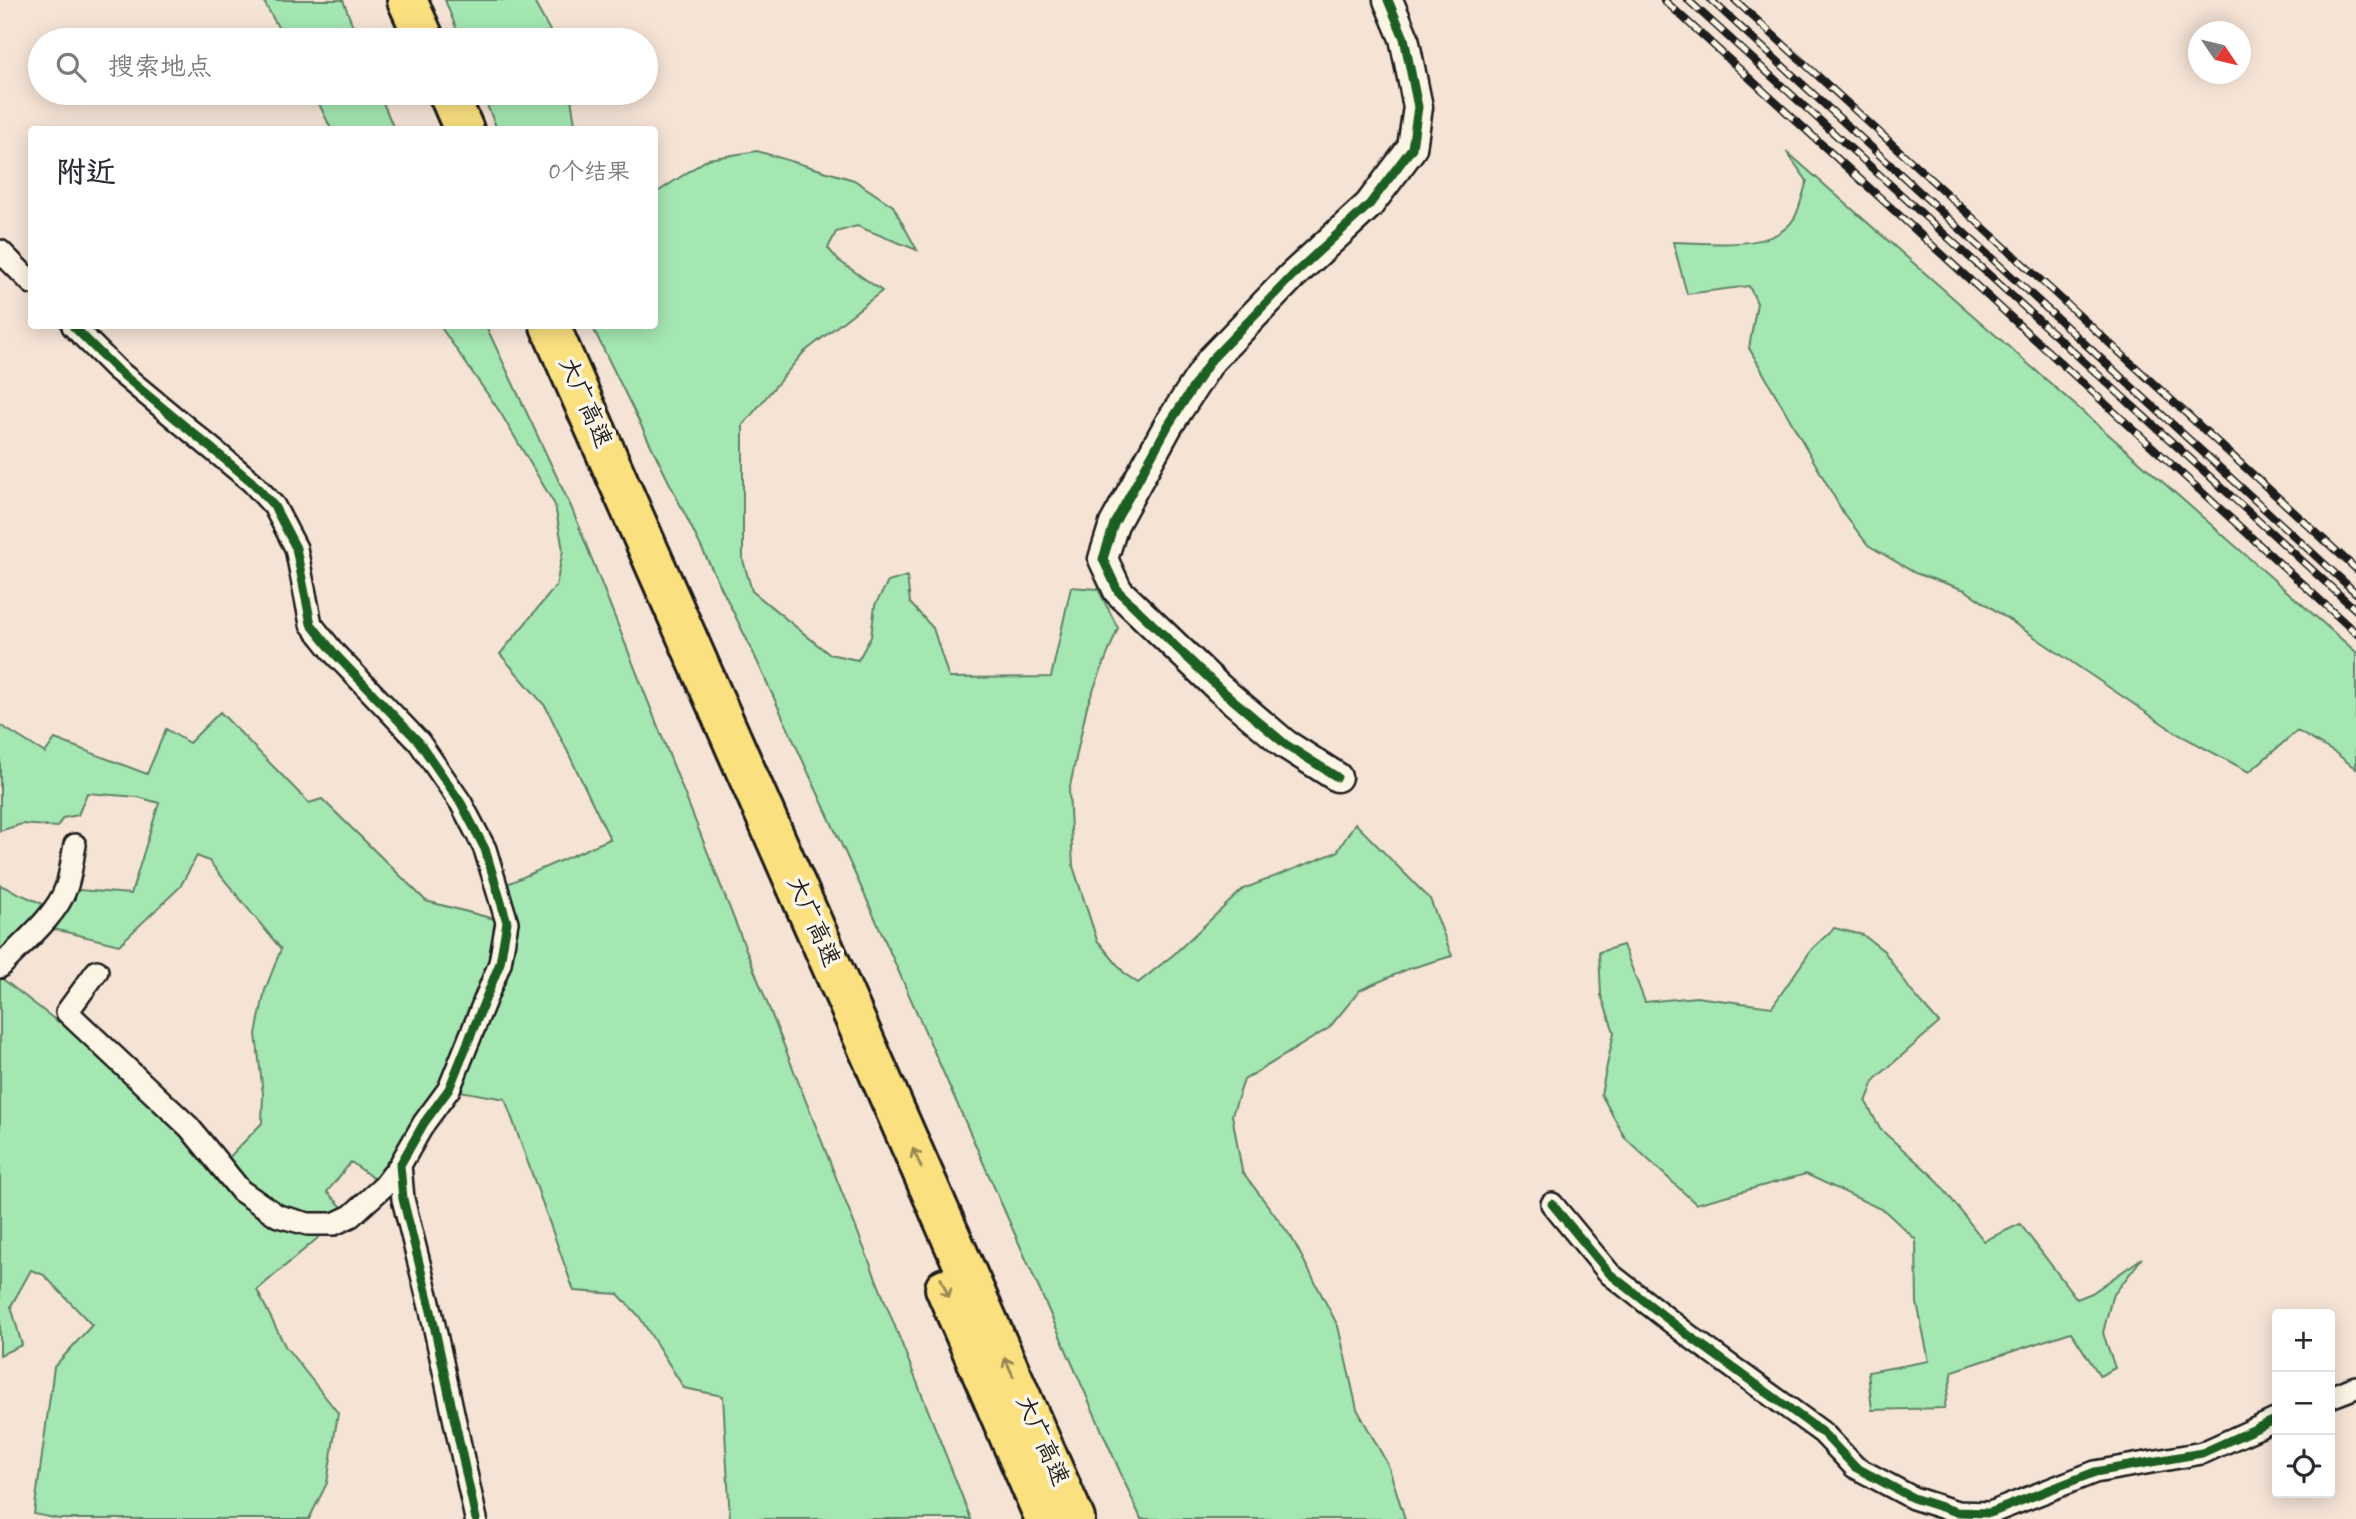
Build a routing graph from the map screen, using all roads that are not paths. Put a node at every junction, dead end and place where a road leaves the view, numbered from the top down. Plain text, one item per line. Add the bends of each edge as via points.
1 (390, 0) edge
2 (407, 0) edge
3 (1388, 0) edge
4 (402, 28) edge
5 (420, 28) edge
6 (435, 105) edge
7 (453, 105) edge
8 (444, 126) edge
9 (462, 126) edge
10 (0, 251) edge
11 (28, 279) edge
12 (76, 329) edge
13 (531, 329) edge
14 (551, 329) edge
15 (1337, 777) dead end
16 (75, 845) dead end
17 (0, 967) edge
18 (97, 971) dead end
19 (400, 1165) junction
20 (1552, 1204) dead end
21 (2356, 1387) edge
22 (2335, 1396) edge
23 (2272, 1421) edge
24 (1067, 1515) edge
25 (476, 1519) edge

1 - 4 highway
2 - 5 highway
3 - 15 street via 1404,38 1418,107 1412,148 1369,205 1211,360 1168,424 1114,524 1103,559 1118,591 1219,688 1285,744
6 - 8 highway
7 - 9 highway
10 - 11 street
12 - 19 street via 274,506 296,548 311,624 419,743 461,803 485,849 507,922 500,963 449,1089
13 -> 24 highway, 大广高速
24 -> 14 highway, 大广高速
16 - 17 street via 66,889 54,909
18 - 19 street via 66,1012 190,1127 257,1203 278,1216 308,1224 334,1224 351,1216
19 - 25 street via 403,1199
20 - 23 street via 1610,1274 1824,1433 1855,1467 1913,1499 1956,1512 1990,1513 2095,1472 2202,1453
21 - 22 street

